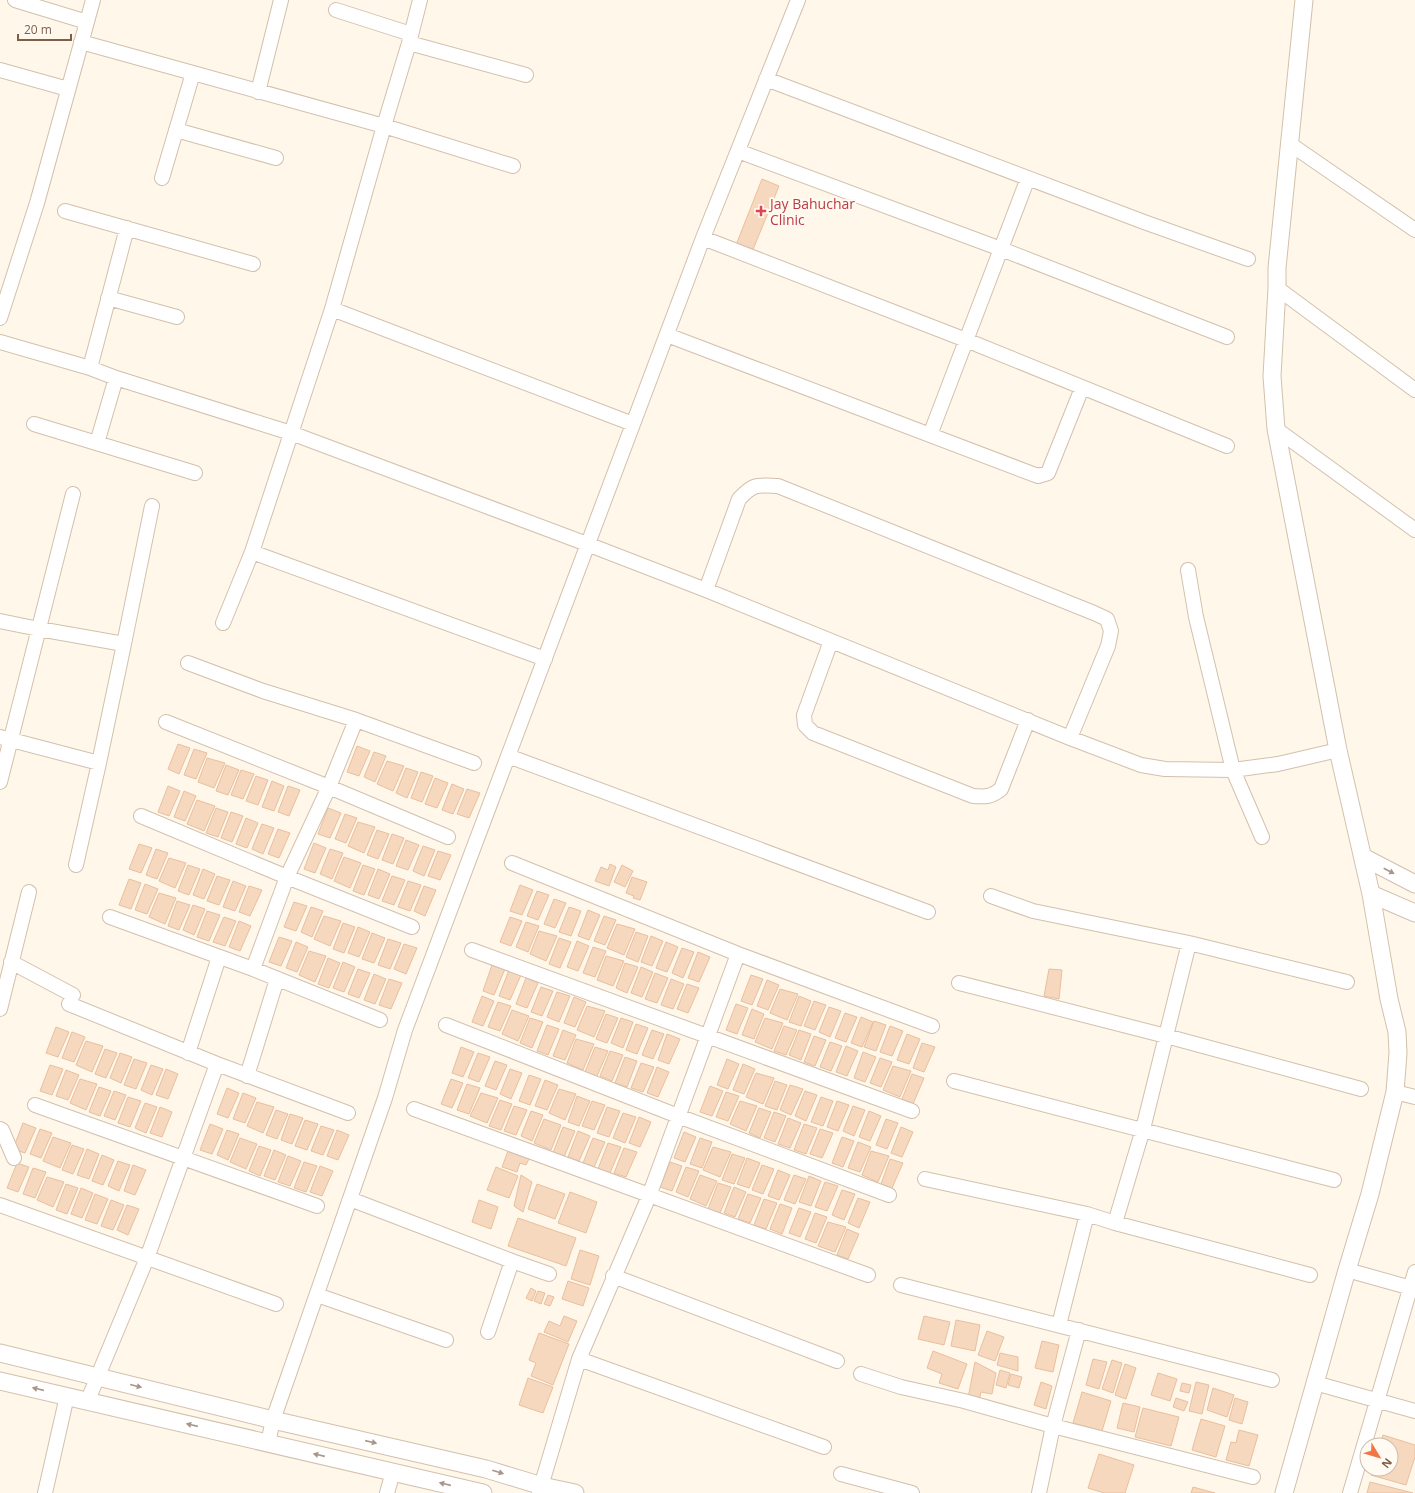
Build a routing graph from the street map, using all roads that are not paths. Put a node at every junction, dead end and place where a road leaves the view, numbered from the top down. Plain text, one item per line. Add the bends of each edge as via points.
1 (15, 0) edge
2 (93, 0) edge
3 (281, 0) edge
4 (420, 0) edge
5 (798, 0) edge
6 (1304, 0) edge
7 (336, 10) dead end
8 (87, 22) junction
9 (410, 39) junction
10 (81, 42) junction
11 (0, 70) edge
12 (193, 73) junction
13 (526, 75) dead end
14 (766, 79) junction
15 (68, 89) junction
16 (258, 92) junction
17 (384, 126) junction
18 (176, 130) junction
19 (1290, 144) junction
20 (738, 151) junction
21 (276, 158) dead end
22 (513, 166) dead end
23 (162, 178) dead end
24 (1028, 178) junction
25 (65, 210) dead end
26 (127, 228) junction
27 (1415, 230) edge
28 (703, 238) junction
29 (1001, 249) junction
30 (1248, 259) dead end
31 (253, 264) dead end
32 (1277, 288) junction
33 (108, 298) junction
34 (332, 309) junction
35 (177, 317) dead end
36 (0, 318) edge
37 (667, 335) junction
38 (1226, 337) dead end
39 (966, 340) junction
40 (0, 342) edge
41 (90, 368) junction
42 (116, 378) junction
43 (1082, 388) junction
44 (1415, 390) edge
45 (34, 424) dead end
46 (633, 424) junction
47 (1276, 429) junction
48 (291, 433) junction
49 (930, 435) junction
50 (97, 443) junction
51 (1227, 446) dead end
52 (195, 473) dead end
53 (73, 494) dead end
54 (152, 506) dead end
55 (1415, 530) edge
56 (587, 544) junction
57 (252, 552) junction
58 (1188, 570) dead end
59 (706, 590) junction
60 (0, 621) edge
61 (223, 623) dead end
62 (39, 630) junction
63 (831, 641) junction
64 (124, 644) junction
65 (545, 658) junction
66 (188, 663) dead end
67 (356, 720) junction
68 (1028, 720) junction
69 (166, 722) dead end
70 (5, 738) edge
71 (1070, 738) junction
72 (1338, 750) junction
73 (508, 756) junction
74 (99, 763) junction
75 (474, 763) dead end
76 (1233, 770) junction
77 (0, 782) edge
78 (329, 787) junction
79 (141, 816) dead end
80 (448, 837) dead end
81 (1262, 837) dead end
82 (1363, 858) junction
83 (512, 863) dead end
84 (76, 865) dead end
85 (287, 878) junction
86 (1415, 884) edge
87 (29, 892) dead end
88 (1371, 894) junction
89 (991, 896) dead end
90 (928, 912) dead end
91 (1415, 913) edge
92 (110, 917) dead end
93 (412, 927) dead end
94 (1189, 943) junction
95 (472, 950) dead end
96 (738, 954) junction
97 (219, 957) junction
98 (11, 962) junction
99 (253, 969) junction
100 (277, 979) junction
101 (1347, 982) dead end
102 (959, 983) dead end
103 (0, 1009) edge
104 (380, 1020) dead end
105 (446, 1025) dead end
106 (932, 1026) dead end
107 (708, 1036) junction
108 (1166, 1036) junction
109 (188, 1053) junction
110 (217, 1064) junction
111 (247, 1076) junction
112 (954, 1081) dead end
113 (1361, 1089) dead end
114 (1395, 1092) junction
115 (1415, 1097) edge
116 (35, 1105) dead end
117 (414, 1109) dead end
118 (912, 1111) dead end
119 (348, 1112) dead end
120 (678, 1116) junction
121 (0, 1129) edge
122 (1143, 1129) junction
123 (14, 1158) dead end
124 (184, 1158) junction
125 (925, 1179) dead end
126 (1334, 1180) dead end
127 (889, 1194) dead end
128 (649, 1196) junction
129 (350, 1199) junction
130 (0, 1205) edge
131 (317, 1206) dead end
132 (1088, 1214) junction
133 (1115, 1223) junction
134 (147, 1258) junction
135 (512, 1261) junction
136 (1347, 1270) junction
137 (1415, 1272) edge
138 (549, 1274) dead end
139 (868, 1275) dead end
140 (1310, 1275) dead end
141 (613, 1276) junction
142 (901, 1285) dead end
143 (1413, 1288) edge
144 (317, 1295) junction
145 (276, 1304) dead end
146 (1059, 1325) junction
147 (1079, 1330) junction
148 (488, 1332) dead end
149 (446, 1340) dead end
150 (0, 1353) edge
151 (579, 1359) junction
152 (837, 1362) dead end
153 (861, 1374) dead end
154 (98, 1377) junction
155 (0, 1380) edge
156 (1272, 1380) dead end
157 (1315, 1383) junction
158 (67, 1396) junction
159 (88, 1400) junction
160 (1377, 1401) junction
161 (1415, 1411) edge
162 (274, 1420) junction
163 (1053, 1426) junction
164 (268, 1443) junction
165 (824, 1447) dead end
166 (393, 1472) junction
167 (841, 1474) dead end
168 (1253, 1477) dead end
169 (540, 1489) edge
170 (473, 1492) edge
171 (45, 1493) edge
172 (387, 1493) edge
173 (575, 1493) edge
174 (912, 1493) edge
175 (1039, 1493) edge
176 (1284, 1493) edge
177 (1350, 1493) edge

1 - 8 street
2 - 8 street
3 - 16 street
4 - 9 street
5 - 14 street
6 - 19 street
7 - 9 street
8 - 10 street
9 - 13 street
9 - 17 street
10 - 12 street
10 - 15 street
11 - 15 street
12 - 16 street
12 - 18 street
14 - 20 street
14 - 24 street
15 - 36 street via 37,203
16 - 17 street
17 - 22 street
17 - 34 street
18 - 21 street
18 - 23 street
19 - 27 street
19 - 32 street
20 - 28 street
20 - 29 street
24 - 29 street
24 - 30 street
25 - 26 street
26 - 31 street
26 - 33 street
28 - 37 street
28 - 39 street
29 - 38 street
29 - 39 street
32 - 44 street
32 - 47 street via 1272,376
33 - 35 street
33 - 41 street
34 - 46 street
34 - 48 street
37 - 46 street
37 - 49 street
39 - 43 street
39 - 49 street
40 - 41 street
41 - 42 street
42 - 48 street
42 - 50 street
43 - 49 street via 1048,473 1038,476
43 - 51 street
45 - 50 street
46 - 56 street
47 - 55 street
47 - 72 street
48 - 56 street
48 - 57 street
50 - 52 street
53 - 62 street
54 - 64 street
56 - 59 street
56 - 65 street
57 - 61 street
57 - 65 street
58 - 76 street via 1196,616
59 - 63 street
59 - 71 street via 739,499 750,487 778,486 1094,613 1107,619 1111,631 1108,646
60 - 62 street
62 - 64 street
62 - 70 street
63 - 68 street
63 - 68 street via 804,715 805,725 812,732 973,796 984,797 994,795 1001,789
64 - 74 street
65 - 73 street
66 - 67 street via 263,691
67 - 75 street
67 - 78 street
68 - 71 street
69 - 78 street
70 - 74 street
70 - 77 street
71 - 76 street via 1141,765 1165,770
72 - 76 street via 1278,764
72 - 82 street
73 - 90 street
73 - 129 street via 405,1030 385,1098
74 - 84 street
76 - 81 street
78 - 80 street
78 - 85 street
79 - 85 street
82 -> 86 street
82 - 88 street
83 - 96 street
85 - 93 street
85 - 99 street
87 - 98 street
88 - 91 street
88 - 114 street via 1397,1032
89 - 94 street via 1033,911
92 - 97 street
94 - 101 street
94 - 108 street
95 - 107 street
96 - 106 street
96 - 107 street
97 - 99 street
97 - 109 street
98 - 103 street
98 - 109 street via 71,1000
99 - 100 street
100 - 104 street
100 - 111 street
102 - 108 street
105 - 120 street
107 - 118 street
107 - 120 street
108 - 113 street
108 - 122 street
109 - 110 street
110 - 111 street
110 - 124 street
111 - 119 street
112 - 122 street
114 - 115 street
114 - 136 street via 1370,1194
116 - 124 street
117 - 128 street
120 - 127 street
120 - 128 street
121 - 123 street
122 - 126 street
122 - 133 street
124 - 131 street
124 - 134 street
125 - 132 street
128 - 139 street
128 - 141 street
129 - 135 street
129 - 144 street
130 - 134 street
132 - 133 street
132 - 146 street
133 - 140 street
134 - 145 street
134 - 154 street
135 - 138 street
135 - 148 street
136 - 143 street
136 - 157 street
137 - 143 street
141 - 151 street
141 - 152 street
142 - 146 street
143 - 160 street
144 - 149 street
144 - 162 street
146 - 147 street
147 - 156 street
147 - 163 street
150 - 154 street
151 - 165 street
151 - 169 street
153 - 163 street via 901,1387 964,1401
154 - 159 street
154 -> 162 street
158 -> 155 street
157 - 160 street
157 - 176 street
158 - 159 street
158 - 171 street
164 -> 159 street
160 - 161 street
160 - 177 street
162 - 164 street
162 -> 169 street via 486,1469
163 - 168 street
163 - 175 street
166 -> 164 street
170 -> 166 street
166 - 172 street
167 - 174 street
169 - 173 street

